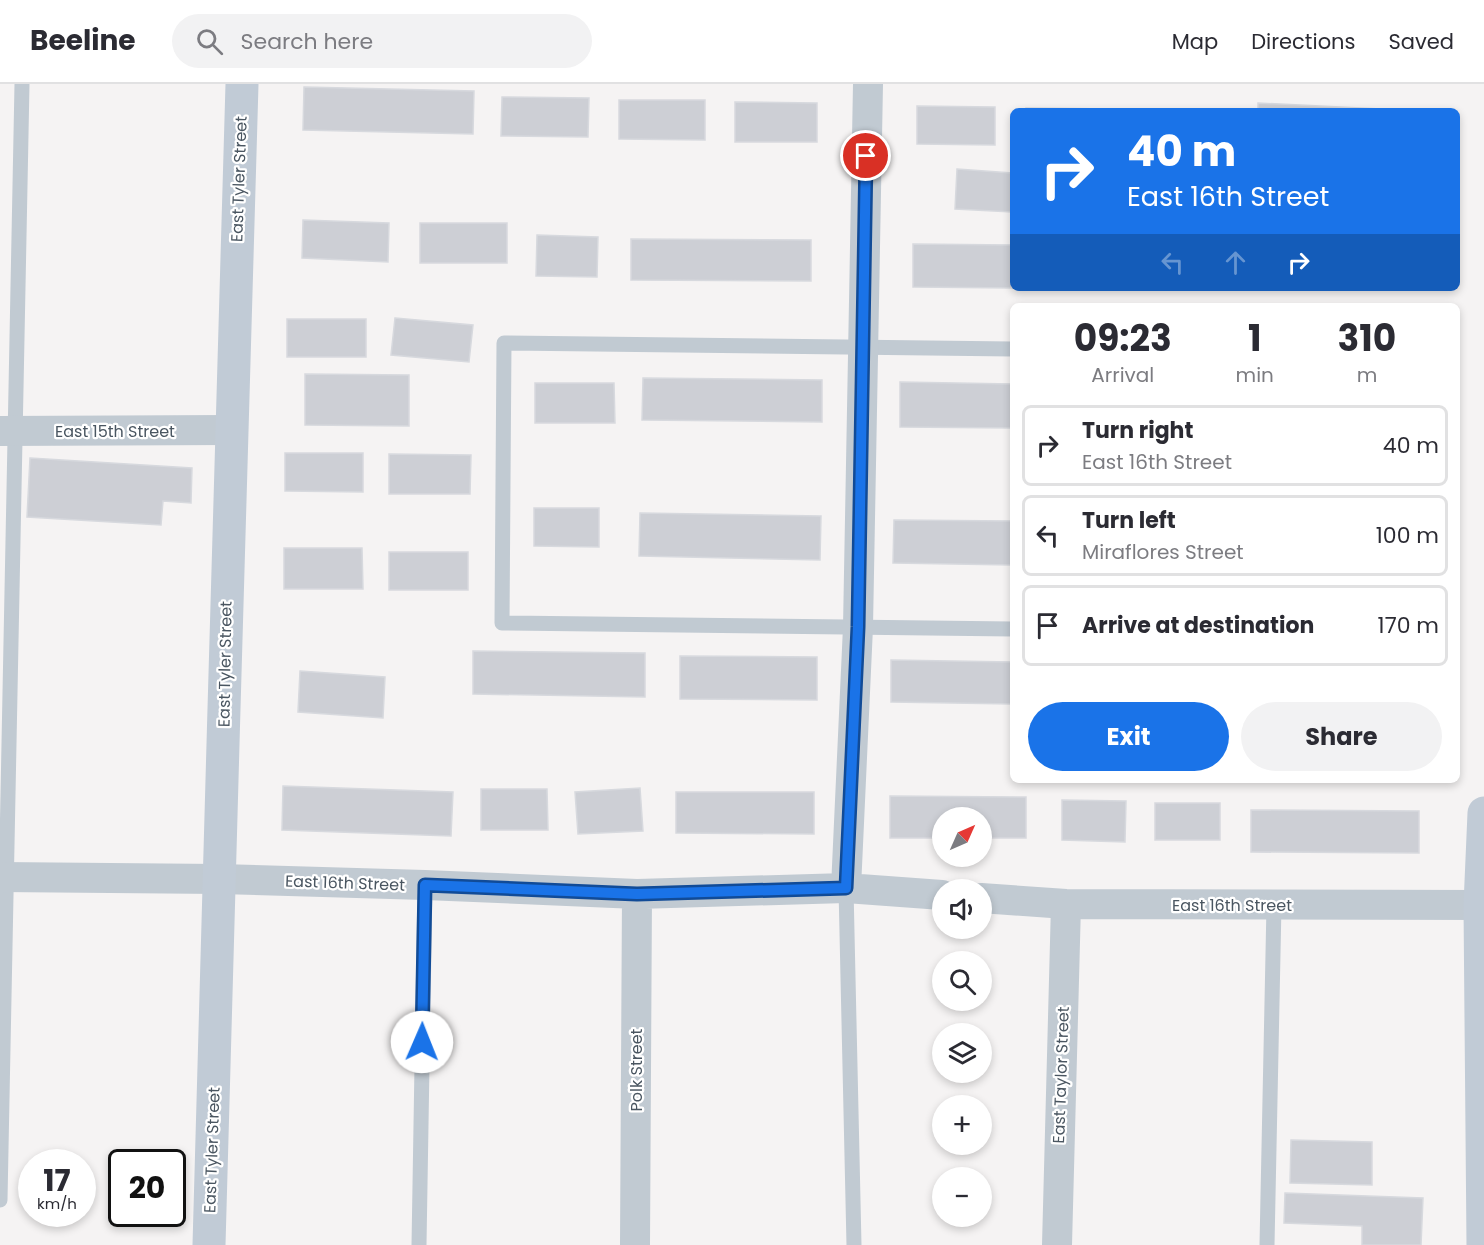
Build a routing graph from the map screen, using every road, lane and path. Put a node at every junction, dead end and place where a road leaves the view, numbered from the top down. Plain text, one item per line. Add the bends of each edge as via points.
1 (22, 84) edge
2 (242, 84) edge
3 (868, 84) edge
4 (862, 347) junction
5 (1010, 349) edge
6 (230, 430) junction
7 (8, 431) edge
8 (858, 627) junction
9 (1010, 629) edge
10 (1484, 813) edge
11 (4, 877) edge
12 (220, 879) junction
13 (425, 885) junction
14 (846, 888) junction
15 (637, 894) junction
16 (932, 894) edge
17 (992, 899) edge
18 (1066, 904) junction
19 (1274, 905) junction
20 (1482, 905) edge
21 (0, 1200) edge
22 (209, 1245) edge
23 (419, 1245) edge
24 (635, 1245) edge
25 (854, 1245) edge
26 (1057, 1245) edge
27 (1267, 1245) edge
28 (1483, 1245) edge

1 - 7 lane
2 - 6 street, East Tyler Street
3 - 4 street
4 - 5 lane
4 - 8 street
4 - 8 lane via 504,343 502,623
6 - 7 street, East 15th Street
6 - 12 street, East Tyler Street
7 - 11 lane
8 - 9 lane
8 - 14 street
10 - 20 street
11 - 12 street, East 16th Street
11 - 21 lane
12 - 13 street, East 16th Street
12 - 22 street, East Tyler Street
13 - 15 street, East 16th Street
13 - 23 lane
14 - 15 street, East 16th Street
14 - 16 street, East 16th Street
14 - 25 lane
15 - 24 street, Polk Street
17 - 18 street, East 16th Street
18 - 19 street, East 16th Street
18 - 26 street, East Taylor Street
19 - 20 street, East 16th Street
19 - 27 lane
20 - 28 street

